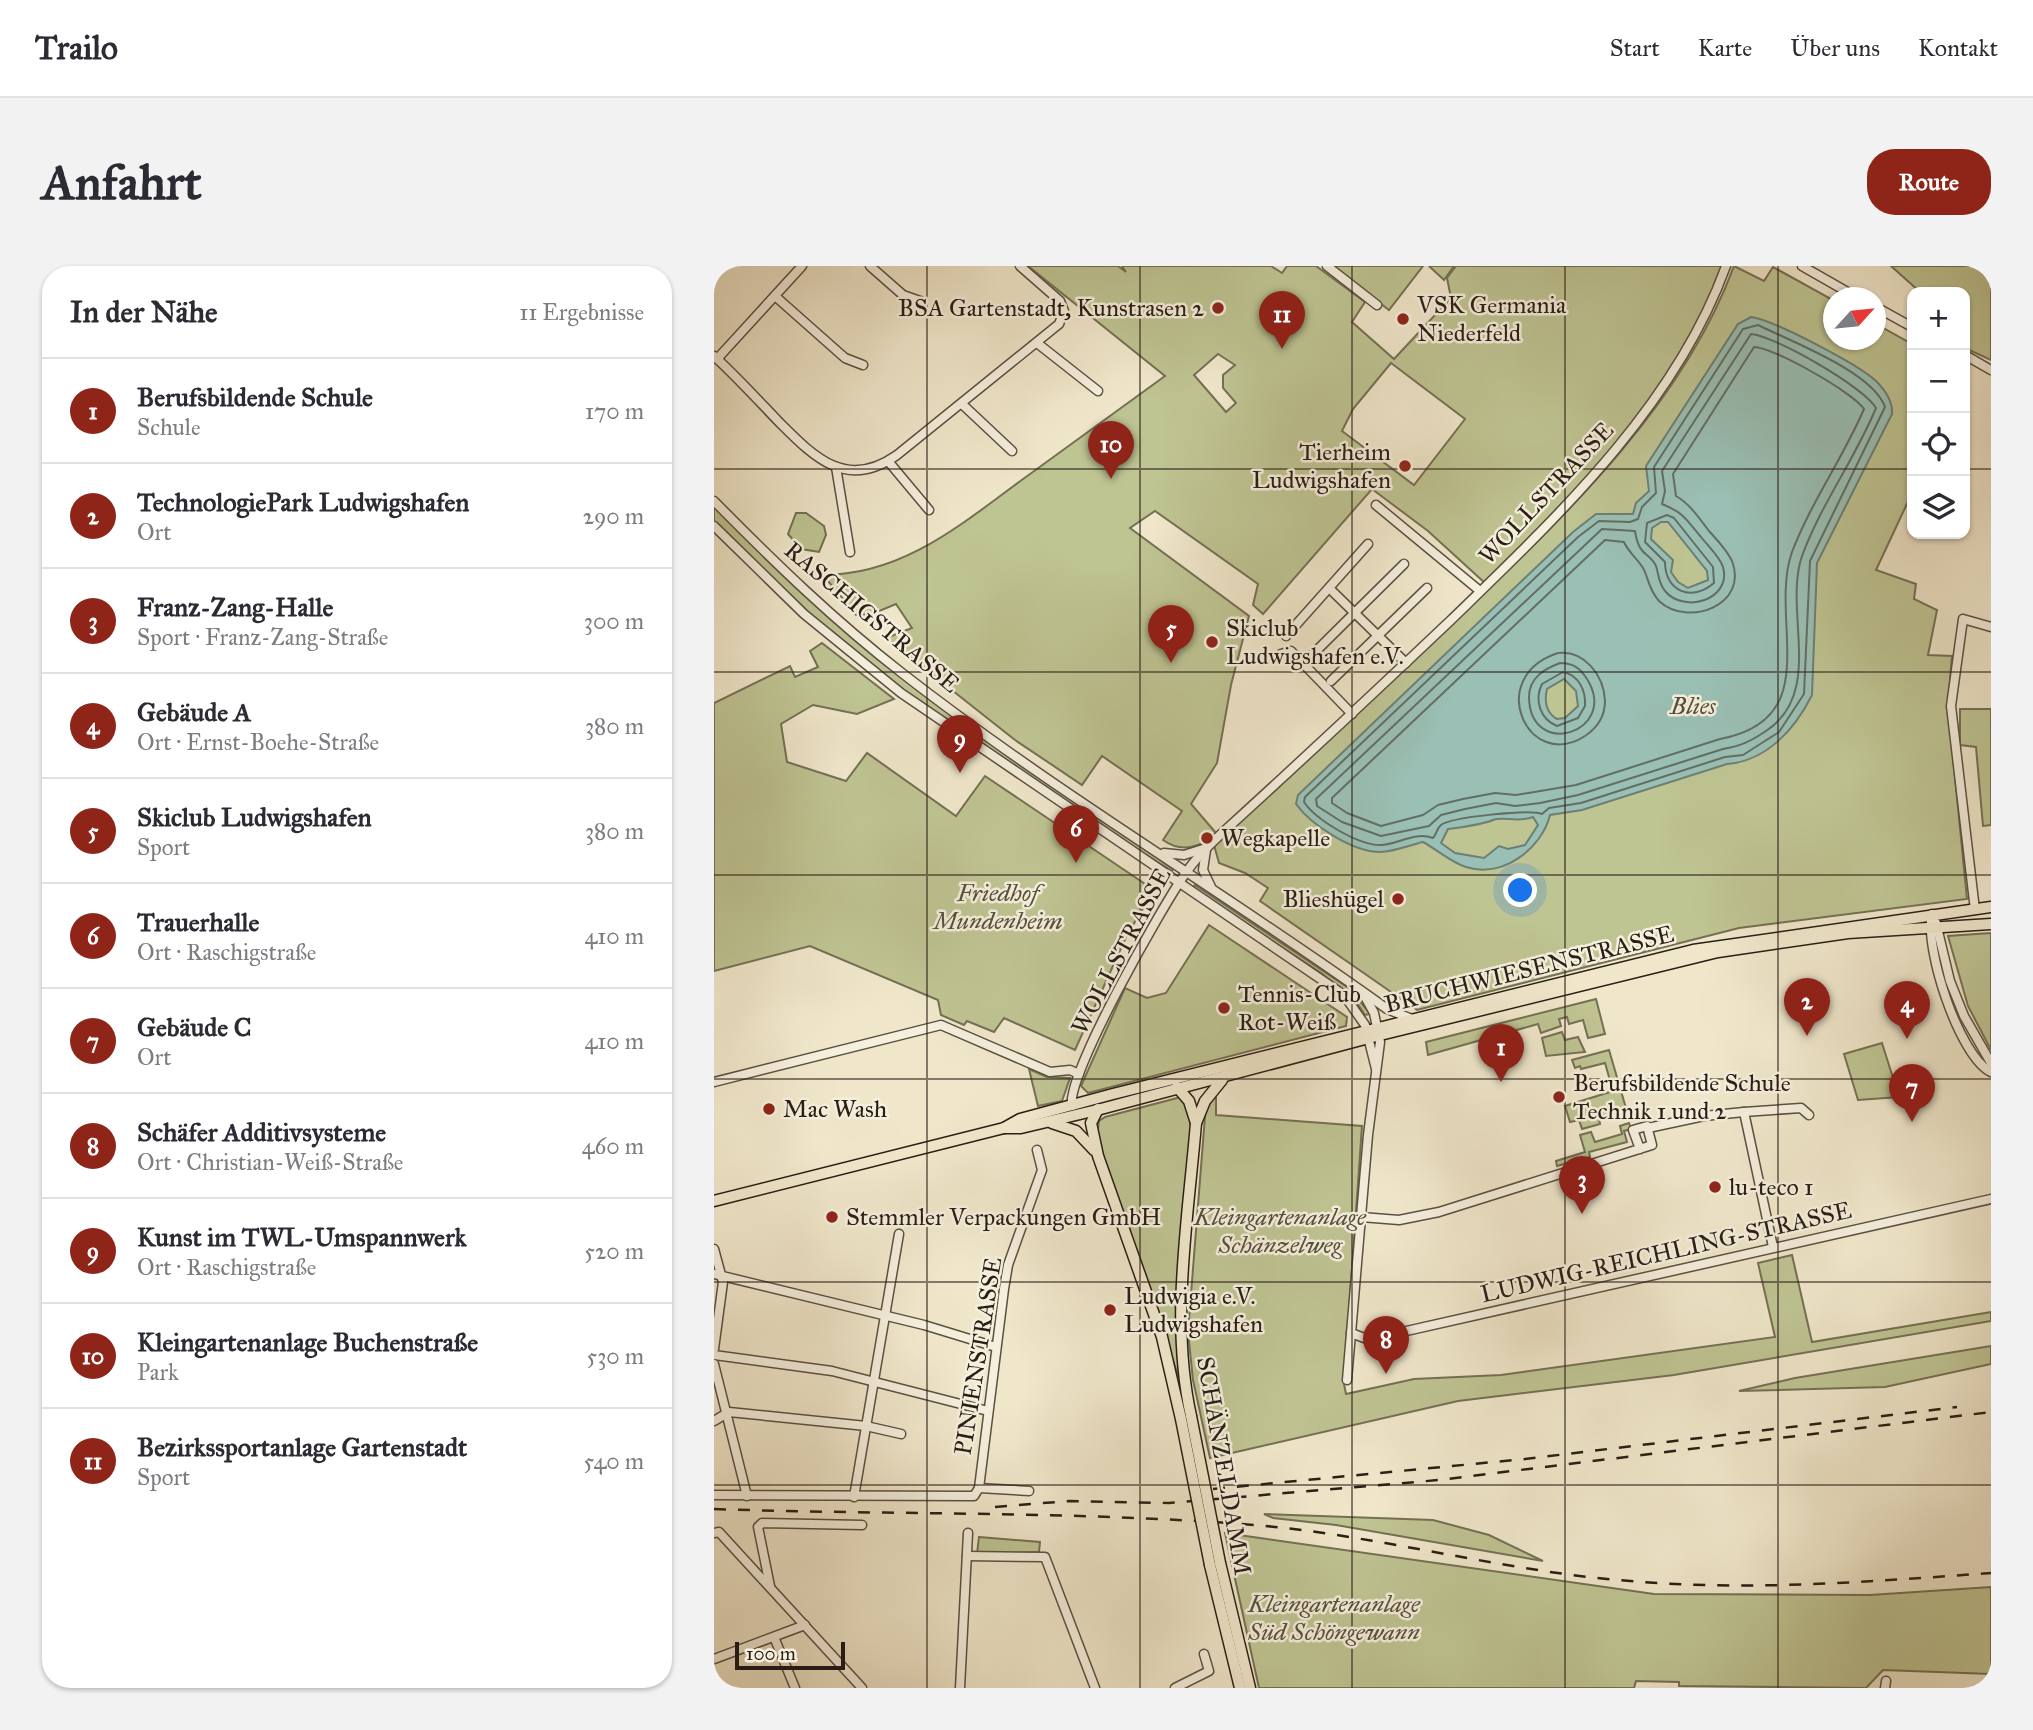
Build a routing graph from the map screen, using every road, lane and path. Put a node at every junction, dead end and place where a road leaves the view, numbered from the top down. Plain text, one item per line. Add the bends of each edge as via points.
1 (802, 266) edge
2 (870, 266) edge
3 (1020, 266) edge
4 (1326, 266) edge
5 (1726, 266) edge
6 (1802, 266) edge
7 (1839, 287) edge
8 (775, 296) junction
9 (920, 301) dead end
10 (1377, 305) dead end
11 (1886, 313) edge
12 (1907, 324) edge
13 (1037, 343) junction
14 (716, 358) edge
15 (1970, 358) edge
16 (863, 366) dead end
17 (1991, 370) edge
18 (1098, 391) dead end
19 (962, 404) junction
20 (1012, 451) dead end
21 (888, 461) junction
22 (836, 467) junction
23 (714, 501) edge
24 (1376, 505) dead end
25 (929, 510) dead end
26 (714, 526) edge
27 (1368, 544) dead end
28 (850, 552) dead end
29 (1404, 564) dead end
30 (1329, 588) junction
31 (1427, 589) dead end
32 (1480, 591) junction
33 (1355, 613) junction
34 (1991, 627) edge
35 (1286, 636) dead end
36 (1379, 636) junction
37 (1281, 654) dead end
38 (1309, 658) dead end
39 (1406, 663) junction
40 (903, 673) junction
41 (1331, 681) dead end
42 (892, 687) junction
43 (1352, 714) junction
44 (1099, 811) junction
45 (1090, 824) junction
46 (1207, 847) junction
47 (1158, 852) junction
48 (1186, 871) junction
49 (1178, 883) junction
50 (1214, 891) junction
51 (1991, 907) edge
52 (1975, 910) junction
53 (1932, 914) junction
54 (1991, 924) edge
55 (1934, 928) junction
56 (1361, 990) junction
57 (1412, 1020) junction
58 (1374, 1033) junction
59 (1991, 1062) edge
60 (1991, 1072) edge
61 (1079, 1074) junction
62 (1223, 1078) junction
63 (714, 1082) edge
64 (1170, 1082) junction
65 (1180, 1089) junction
66 (1122, 1094) junction
67 (1072, 1106) junction
68 (1097, 1110) junction
69 (1744, 1112) junction
70 (1810, 1115) dead end
71 (1048, 1122) junction
72 (1196, 1123) junction
73 (1004, 1128) junction
74 (1648, 1128) junction
75 (1640, 1149) junction
76 (1037, 1150) dead end
77 (1098, 1156) junction
78 (1991, 1199) edge
79 (714, 1201) edge
80 (1361, 1217) junction
81 (898, 1234) dead end
82 (1773, 1247) junction
83 (714, 1249) edge
84 (718, 1275) edge
85 (886, 1318) junction
86 (1351, 1333) junction
87 (996, 1347) junction
88 (714, 1349) edge
89 (714, 1356) edge
90 (714, 1364) edge
91 (1348, 1380) dead end
92 (874, 1382) junction
93 (988, 1411) junction
94 (726, 1413) junction
95 (1186, 1418) junction
96 (714, 1421) edge
97 (866, 1426) junction
98 (901, 1434) dead end
99 (979, 1488) junction
100 (1029, 1491) dead end
101 (714, 1495) edge
102 (747, 1496) junction
103 (854, 1497) junction
104 (862, 1525) dead end
105 (968, 1532) dead end
106 (714, 1533) edge
107 (967, 1556) junction
108 (1215, 1564) junction
109 (771, 1589) junction
110 (805, 1625) junction
111 (774, 1637) junction
112 (1204, 1654) dead end
113 (714, 1660) edge
114 (795, 1688) edge
115 (862, 1688) edge
116 (960, 1688) edge
117 (1095, 1688) edge
118 (1175, 1688) edge
119 (1240, 1688) edge
120 (1250, 1688) edge

1 - 8 street
2 - 9 street via 903,295
3 - 13 street via 1063,306 1059,324
4 - 10 street
5 - 32 street, WOLLSTRASSE via 1684,356 1628,433
6 - 7 street
8 - 14 street
8 - 16 street via 845,358
11 - 12 street
13 - 18 street
13 - 19 street
14 - 22 street via 811,454
15 - 17 street
19 - 20 street
19 - 21 street
21 - 22 street via 856,471
21 - 25 street
22 - 28 street
23 - 40 street, RASCHIGSTRASSE via 827,610
24 - 32 street
26 - 42 street, RASCHIGSTRASSE via 804,614
27 - 30 street
29 - 33 street
30 - 33 street
30 - 35 street
31 - 36 street
32 - 39 street, WOLLSTRASSE
33 - 36 street
33 - 38 street
34 - 52 street via 1963,619 1951,706
36 - 39 street
36 - 41 street
37 - 43 street via 1291,651
39 - 43 street, WOLLSTRASSE
40 - 42 street
40 - 44 street, RASCHIGSTRASSE
42 - 45 street, RASCHIGSTRASSE
43 - 46 street, WOLLSTRASSE
44 - 45 street
44 - 47 street, RASCHIGSTRASSE
45 - 49 street, RASCHIGSTRASSE
46 - 47 street via 1184,855
46 - 48 street, WOLLSTRASSE
46 - 50 street via 1203,870
47 - 48 street, RASCHIGSTRASSE
48 - 49 street, WOLLSTRASSE
48 - 50 street, RASCHIGSTRASSE
49 - 58 street, RASCHIGSTRASSE via 1344,995
49 - 61 street, WOLLSTRASSE via 1119,987
50 - 56 street, RASCHIGSTRASSE
51 - 52 main road, BRUCHWIESENSTRASSE
52 - 53 main road, BRUCHWIESENSTRASSE
53 - 55 street
53 - 57 main road, BRUCHWIESENSTRASSE via 1693,950
54 - 55 main road, BRUCHWIESENSTRASSE
55 - 58 main road, BRUCHWIESENSTRASSE via 1824,936 1718,952
55 - 59 street via 1964,1016
55 - 60 street via 1941,984 1973,1052
56 - 57 street, RASCHIGSTRASSE
56 - 58 street
57 - 58 main road, BRUCHWIESENSTRASSE
58 - 62 main road, BRUCHWIESENSTRASSE
58 - 64 main road, BRUCHWIESENSTRASSE
58 - 80 street via 1372,1062 1376,1069
61 - 63 street via 1050,1072 941,1025
61 - 67 street, WOLLSTRASSE via 1070,1098
62 - 65 main road, BRUCHWIESENSTRASSE
62 - 72 main road, SCHÄNZELDAMM via 1205,1101
64 - 65 main road, SCHÄNZELDAMM
64 - 66 main road, BRUCHWIESENSTRASSE
65 - 68 main road, BRUCHWIESENSTRASSE
65 - 72 main road, SCHÄNZELDAMM
66 - 67 main road, BRUCHWIESENSTRASSE
66 - 68 main road
67 - 73 main road, BRUCHWIESENSTRASSE via 1020,1119
68 - 71 main road, BRUCHWIESENSTRASSE
68 - 77 main road, SCHÄNZELDAMM via 1091,1123
69 - 70 street via 1801,1108
69 - 74 street
69 - 82 street
71 - 73 main road, BRUCHWIESENSTRASSE
71 - 77 main road, SCHÄNZELDAMM via 1084,1137
72 - 95 main road, SCHÄNZELDAMM via 1181,1313
73 - 79 main road, BRUCHWIESENSTRASSE
74 - 75 street via 1653,1145
74 - 75 street via 1633,1130
75 - 80 street via 1420,1217
76 - 87 street, PINIENSTRASSE via 1042,1170 1008,1265
77 - 95 main road, SCHÄNZELDAMM
78 - 82 street, LUDWIG-REICHLING-STRASSE
80 - 86 street
81 - 85 street
82 - 86 street, LUDWIG-REICHLING-STRASSE via 1402,1332 1367,1339
83 - 84 street
84 - 85 street
84 - 88 street
85 - 87 street
85 - 92 street
86 - 91 street
87 - 93 street, PINIENSTRASSE
89 - 92 street via 832,1371
90 - 94 street
92 - 93 street
92 - 97 street
93 - 99 street, PINIENSTRASSE
94 - 96 street
94 - 97 street
94 - 102 street
95 - 108 main road, SCHÄNZELDAMM, bridge
97 - 98 street
97 - 103 street
99 - 100 street
99 - 103 street via 974,1496
101 - 102 street
102 - 103 street
104 - 109 street via 762,1523 758,1527
105 - 107 street
106 - 109 street via 719,1532
107 - 116 street
107 - 117 street via 1045,1557
108 - 119 main road, SCHÄNZELDAMM
108 - 120 main road, SCHÄNZELDAMM
109 - 110 street
110 - 111 street
110 - 115 street
111 - 113 street
111 - 114 street
112 - 118 street via 1209,1671

